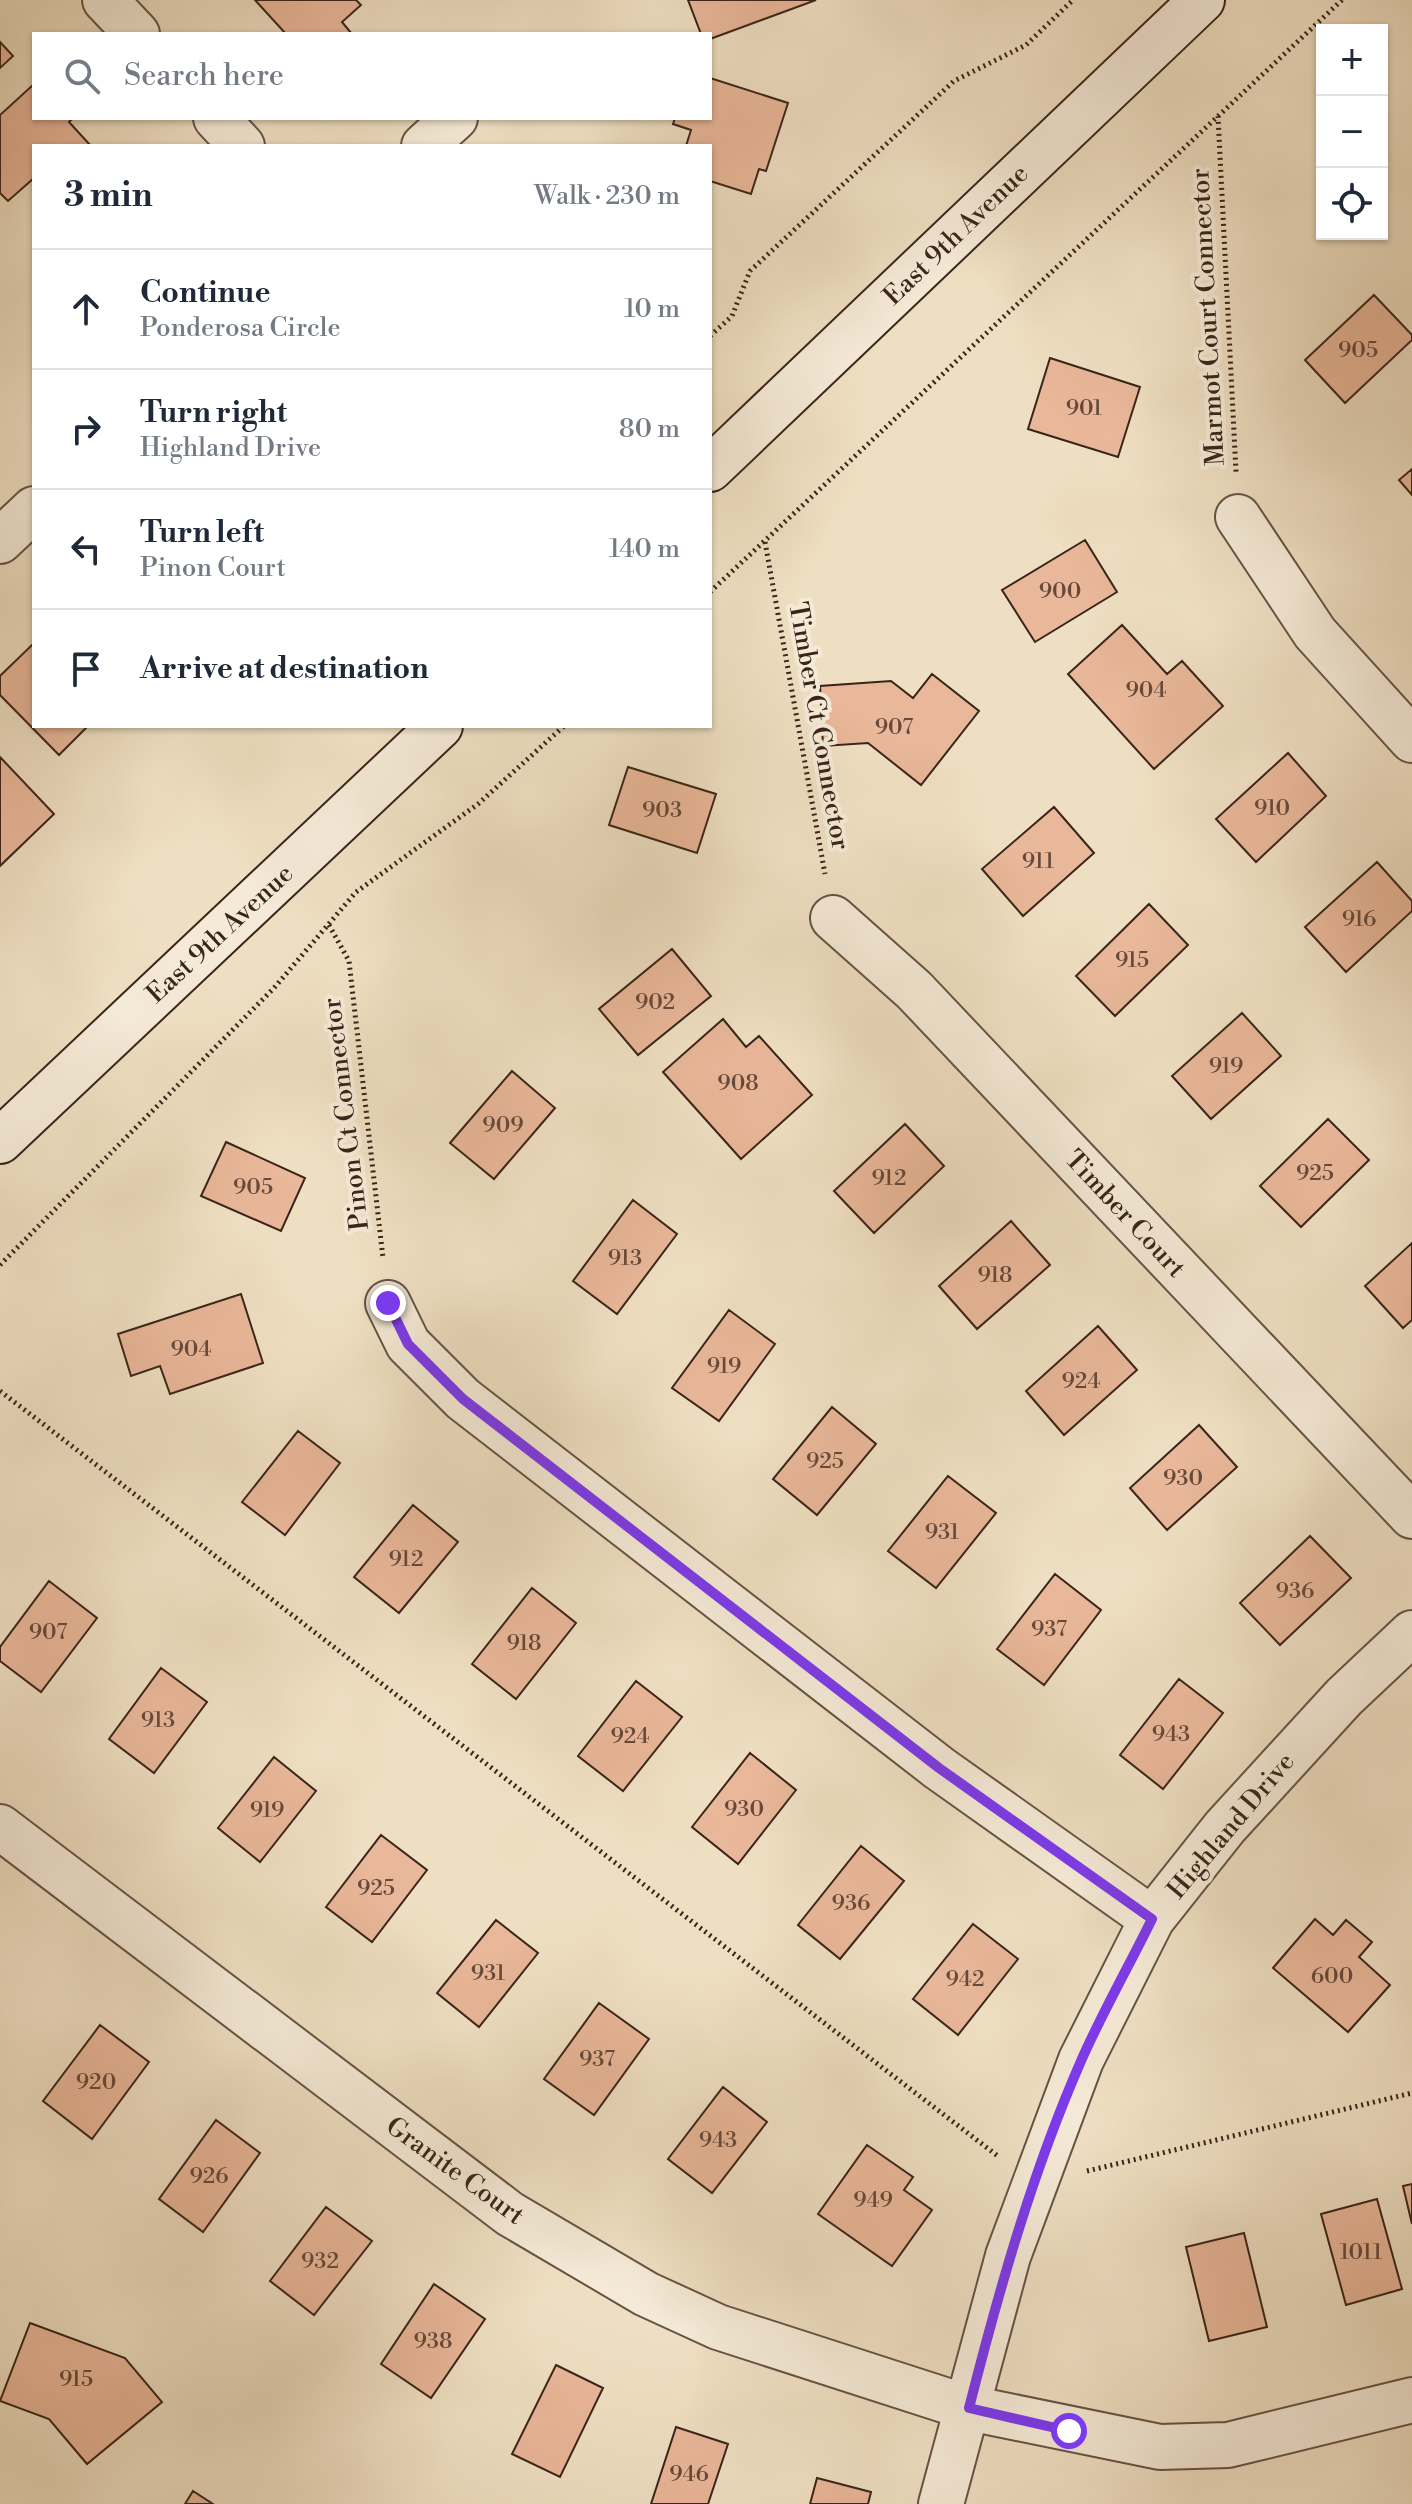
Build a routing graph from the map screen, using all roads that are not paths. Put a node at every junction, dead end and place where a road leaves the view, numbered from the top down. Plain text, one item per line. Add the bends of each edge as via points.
1 (105, 0) edge
2 (1202, 0) edge
3 (135, 32) edge
4 (218, 120) edge
5 (453, 120) edge
6 (240, 144) edge
7 (426, 144) edge
8 (712, 467) edge
9 (32, 511) edge
10 (1238, 517) road end
11 (0, 541) edge
12 (438, 728) edge
13 (1412, 740) edge
14 (833, 918) road end
15 (0, 1141) edge
16 (388, 1303) road end
17 (1412, 1516) edge
18 (1412, 1633) edge
19 (0, 1827) edge
20 (1152, 1919) junction
21 (1412, 2400) edge
22 (969, 2408) junction
23 (941, 2504) edge

1 - 3 street
2 - 8 street, East 9th Avenue
4 - 6 street
5 - 7 street
9 - 11 street
10 - 13 street via 1315,633
12 - 15 street, East 9th Avenue
14 - 17 street, Timber Court via 914,990
16 - 20 street via 408,1344 463,1399 939,1768
18 - 20 street, Highland Drive via 1344,1697
19 - 22 street, Granite Court via 510,2214 646,2294 718,2327
20 - 22 street, Highland Drive via 1081,2060 1034,2184 1008,2256
21 - 22 street, Granite Court via 1228,2445 1160,2447
22 - 23 street, Highland Drive

